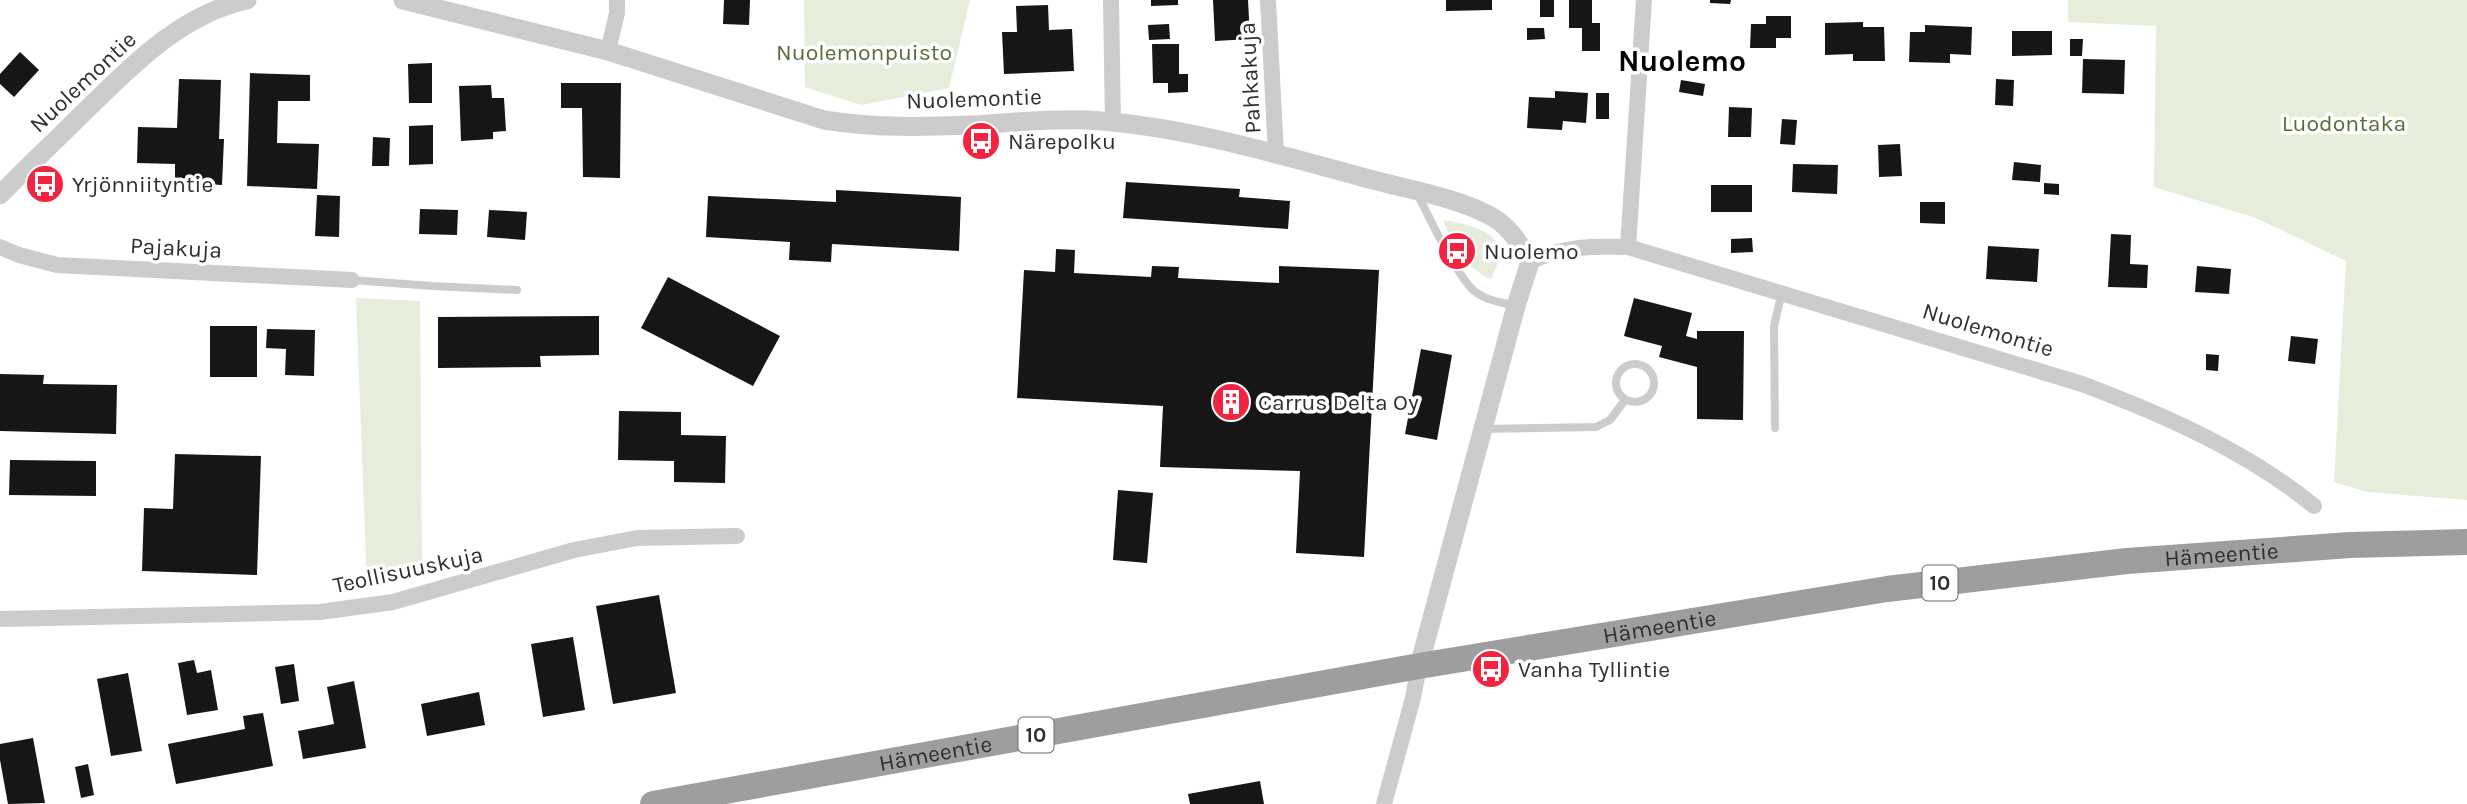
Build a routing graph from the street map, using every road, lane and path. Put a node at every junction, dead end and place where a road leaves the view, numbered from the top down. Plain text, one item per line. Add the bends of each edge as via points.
1 (247, 0) edge
2 (403, 0) edge
3 (617, 0) edge
4 (1111, 0) edge
5 (1268, 0) edge
6 (1644, 0) edge
7 (208, 7) edge
8 (608, 51) junction
9 (1113, 123) junction
10 (1276, 155) junction
11 (1, 191) edge
12 (1416, 191) junction
13 (0, 247) edge
14 (1628, 247) junction
15 (1530, 262) junction
16 (352, 280) joint
17 (517, 290) dead end
18 (1783, 292) junction
19 (1516, 306) junction
20 (1625, 400) junction
21 (1775, 428) dead end
22 (1483, 429) junction
23 (2314, 506) dead end
24 (737, 536) dead end
25 (2467, 542) edge
26 (0, 619) edge
27 (1419, 666) junction
28 (653, 804) edge
29 (1383, 804) edge

1 - 7 street, Nuolemontie
2 - 8 street, Nuolemontie
3 - 8 street
4 - 9 street
5 - 10 street, Pahkakuja
6 - 14 street
7 - 11 street, Nuolemontie via 136,62
8 - 9 street, Nuolemontie via 824,120 858,125
9 - 10 street, Nuolemontie via 1196,135
10 - 12 street, Nuolemontie
12 - 15 street, Nuolemontie via 1493,217
12 - 19 lane via 1472,288
13 - 16 street, Pajakuja via 57,264
14 - 15 street via 1565,248
14 - 18 street, Nuolemontie
15 - 19 street
16 - 17 lane
18 - 21 lane via 1774,326
18 - 23 street, Nuolemontie via 2082,384 2154,411 2254,464
19 - 22 street
20 - 20 lane via 1637,402 1652,392 1654,379 1648,368 1630,363 1616,377 1617,390
20 - 22 lane via 1610,420 1596,428
22 - 27 street
24 - 26 street, Teollisuuskuja via 637,538 393,602 320,612
25 - 27 highway, Hämeentie / 10 via 2350,545 2127,561 1887,589
27 - 28 highway, Hämeentie / 10
27 - 29 street

